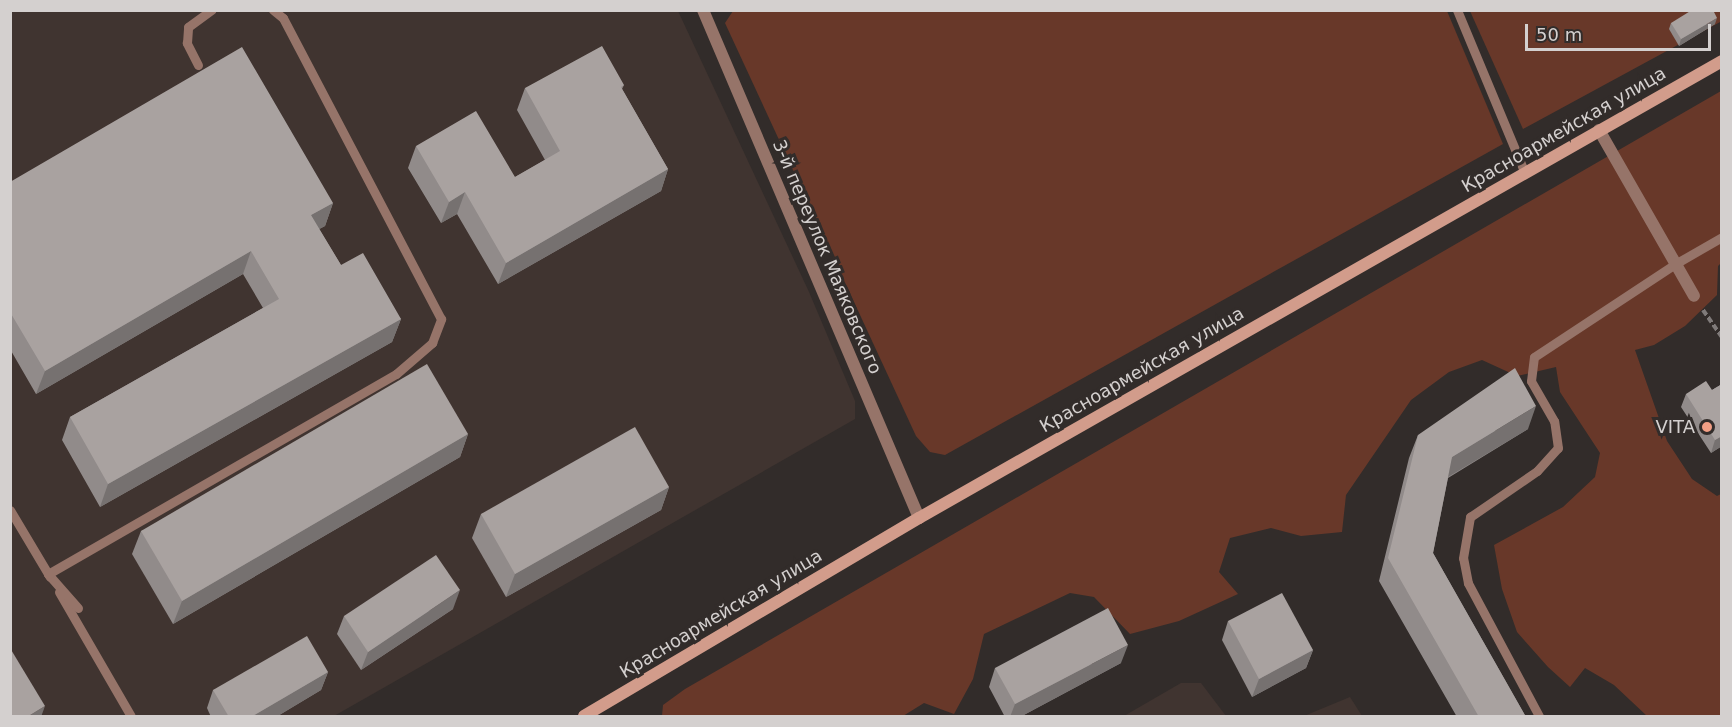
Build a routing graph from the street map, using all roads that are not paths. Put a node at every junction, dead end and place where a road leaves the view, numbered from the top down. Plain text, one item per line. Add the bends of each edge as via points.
1 (211, 10) edge
2 (273, 10) edge
3 (703, 10) edge
4 (1457, 10) edge
5 (1722, 61) edge
6 (198, 66) dead end
7 (1599, 130) junction
8 (1525, 172) junction
9 (1722, 237) edge
10 (1675, 264) junction
11 (1694, 296) road end
12 (10, 510) edge
13 (919, 518) junction
14 (48, 574) junction
15 (78, 608) dead end
16 (587, 716) edge
17 (131, 717) edge
18 (1539, 717) edge

1 - 6 lane via 188,27 187,43
2 - 14 lane via 283,18 441,319 432,343 396,374
3 - 13 street, 3-й переулок Маяковского
4 - 8 lane
5 - 7 main road, Красноармейская улица
7 - 8 main road, Красноармейская улица
7 - 10 street
8 - 13 main road, Красноармейская улица
9 - 10 lane
10 - 11 street
10 - 18 lane via 1534,357 1531,381 1554,421 1558,448 1537,471 1470,517 1463,558 1468,583
12 - 14 lane
13 - 16 main road, Красноармейская улица
14 - 15 lane
14 - 17 lane

